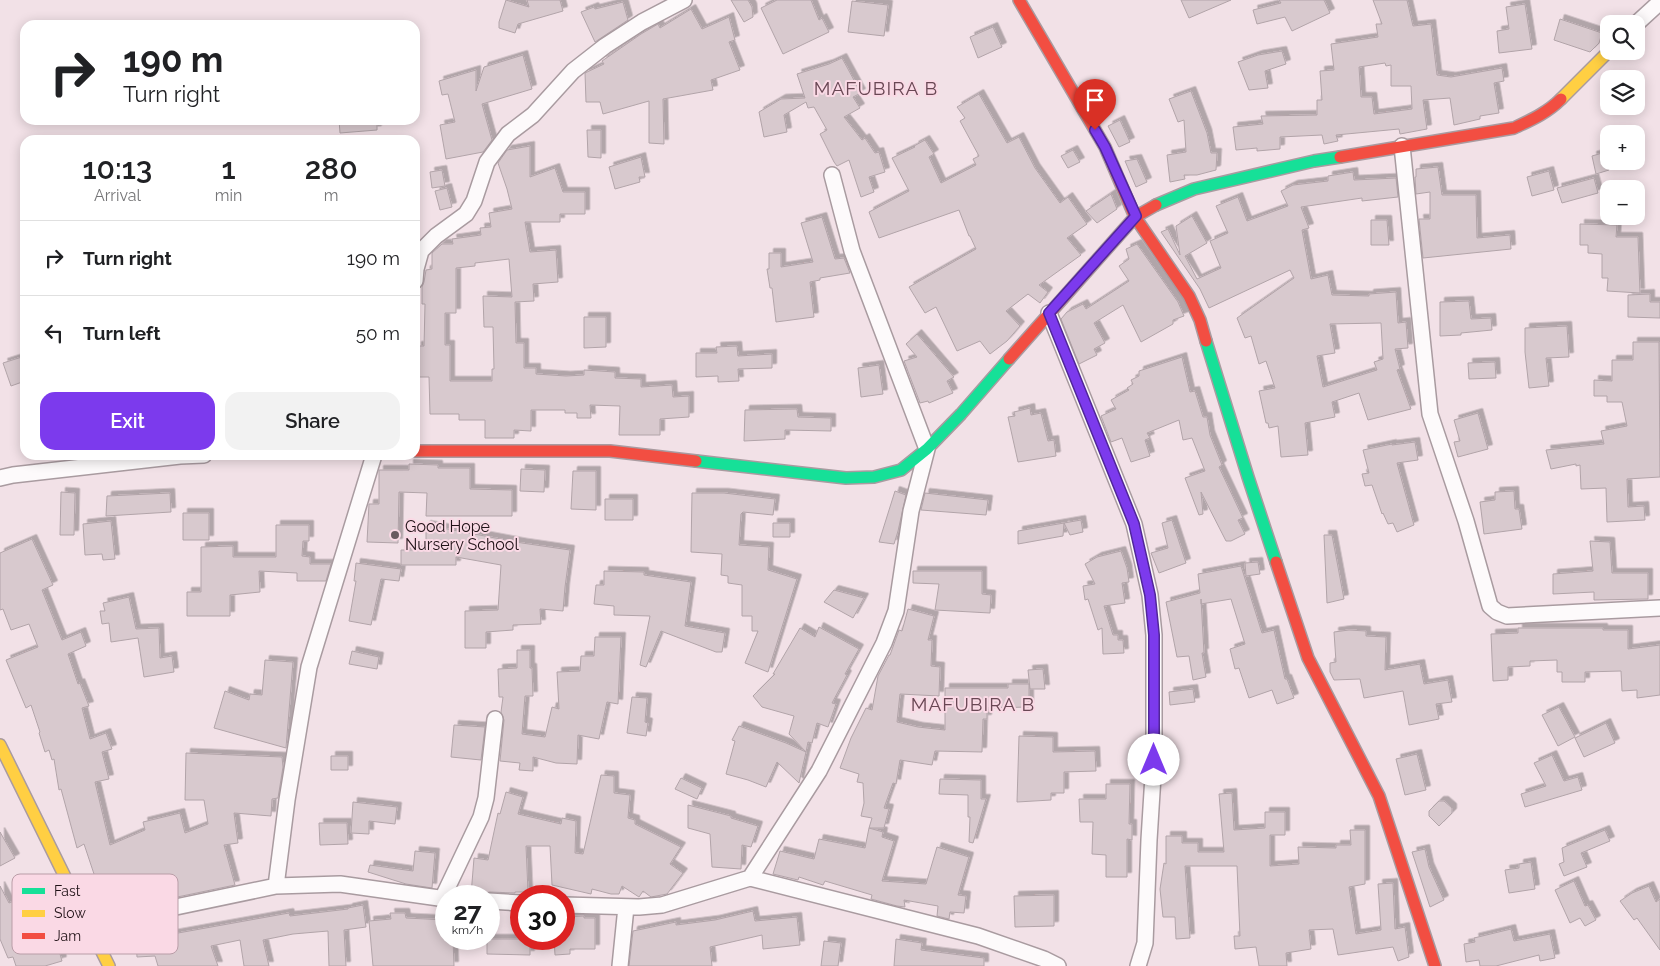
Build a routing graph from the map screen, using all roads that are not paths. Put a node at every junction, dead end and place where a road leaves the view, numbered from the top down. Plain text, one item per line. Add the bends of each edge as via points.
1 (684, 0) edge
2 (1019, 0) edge
3 (1660, 2) edge
4 (1645, 16) edge
5 (1600, 60) edge
6 (1402, 146) junction
7 (832, 175) dead end
8 (1136, 216) junction
9 (420, 255) edge
10 (1049, 313) junction
11 (927, 449) junction
12 (420, 451) edge
13 (146, 460) edge
14 (372, 460) edge
15 (0, 478) edge
16 (1660, 608) edge
17 (494, 719) dead end
18 (0, 745) edge
19 (64, 874) edge
20 (750, 878) junction
21 (450, 885) edge
22 (276, 886) junction
23 (435, 898) edge
24 (575, 905) edge
25 (626, 906) junction
26 (178, 907) edge
27 (103, 954) edge
28 (109, 966) edge
29 (620, 966) edge
30 (1058, 966) edge
31 (1138, 966) edge
32 (1435, 966) edge

1 - 9 street via 605,46 573,72 533,115 508,134 487,162 474,202 466,214 436,236
2 - 8 street via 1105,147
3 - 4 street
5 - 6 street via 1553,107 1514,128
6 - 8 street via 1314,160 1194,189
6 - 16 street via 1430,414 1490,606 1507,616
7 - 11 street via 852,251
8 - 10 street
8 - 32 street via 1189,296 1200,320 1308,658 1379,796
10 - 11 street
10 - 31 street via 1134,524 1150,595 1154,635 1154,760 1145,943
11 - 12 street via 901,470 874,477 846,478 610,451
11 - 20 street via 911,511 896,611 884,643 819,771
13 - 15 street
14 - 22 street via 309,667
17 - 21 street via 486,798 481,817
18 - 19 street
20 - 25 street via 662,905
20 - 30 street via 978,936
22 - 23 street via 340,884
22 - 26 street
24 - 25 street
25 - 29 street
27 - 28 street

